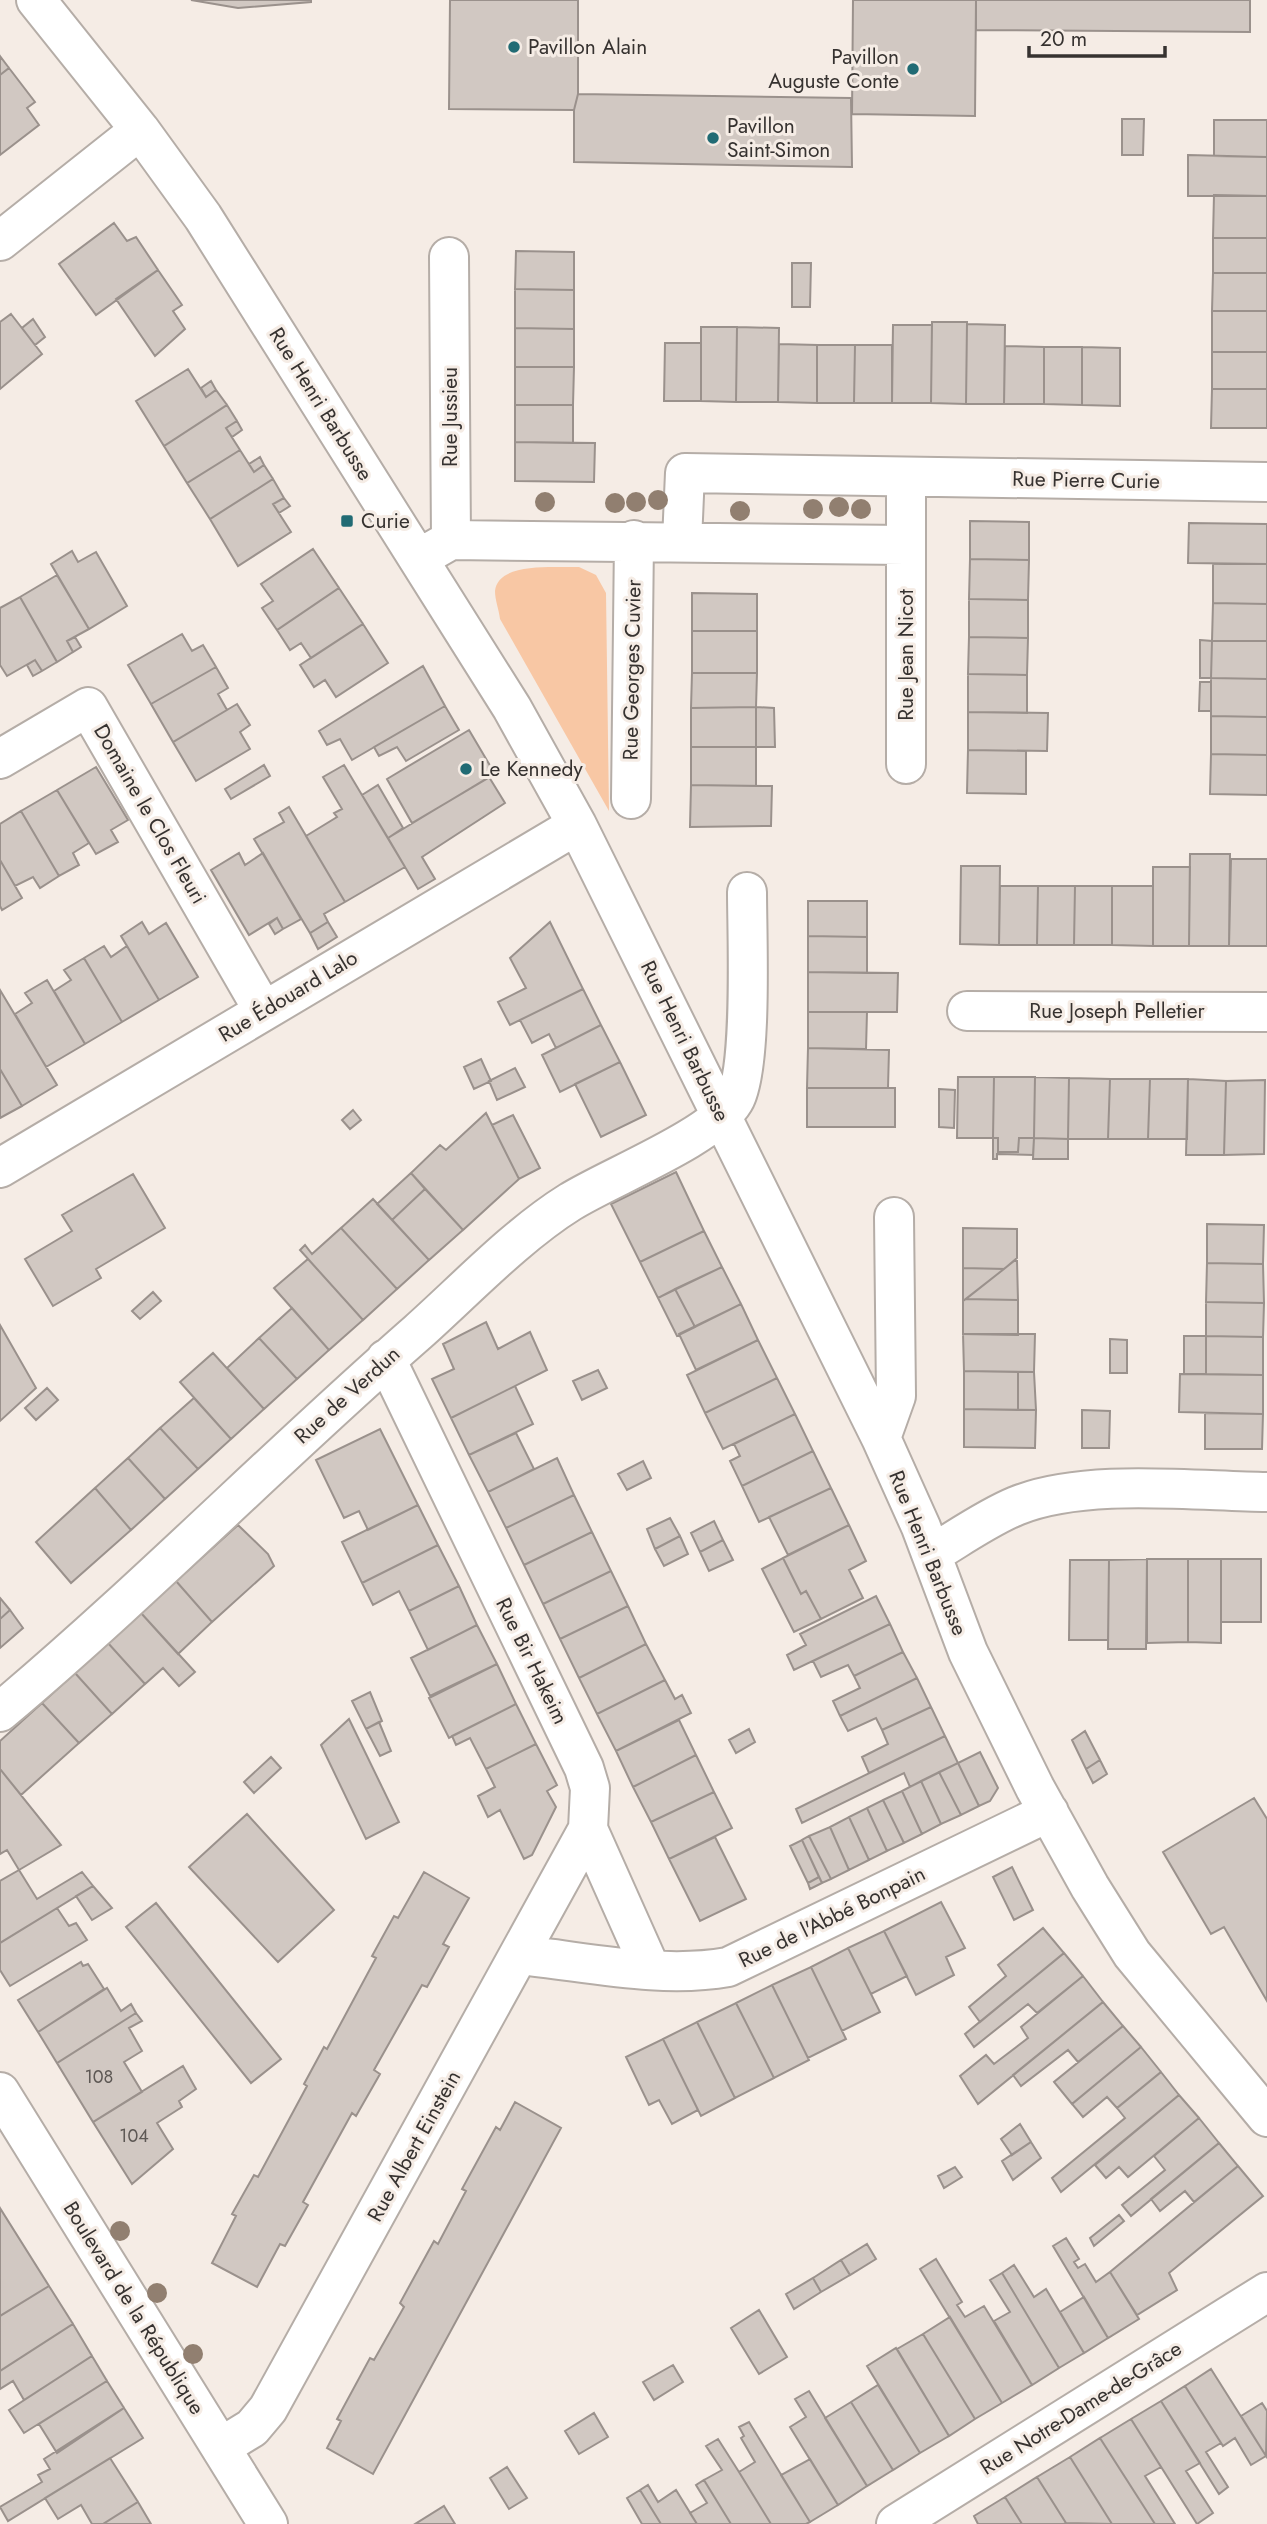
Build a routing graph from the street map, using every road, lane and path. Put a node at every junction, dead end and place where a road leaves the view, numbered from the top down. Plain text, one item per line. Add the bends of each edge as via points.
1 (36, 0) edge
2 (140, 130) junction
3 (0, 241) edge
4 (449, 257) dead end
5 (906, 477) junction
6 (1267, 482) edge
7 (634, 540) junction
8 (682, 541) junction
9 (905, 545) junction
10 (435, 549) junction
11 (0, 759) edge
12 (906, 764) dead end
13 (631, 799) dead end
14 (577, 825) junction
15 (747, 892) dead end
16 (263, 1010) junction
17 (967, 1010) dead end
18 (1267, 1012) edge
19 (722, 1116) junction
20 (0, 1168) edge
21 (894, 1217) dead end
22 (386, 1359) junction
23 (881, 1438) junction
24 (1267, 1492) edge
25 (932, 1554) junction
26 (0, 1712) edge
27 (1049, 1812) junction
28 (588, 1829) junction
29 (520, 1955) junction
30 (651, 1970) junction
31 (0, 2092) edge
32 (1267, 2117) edge
33 (1267, 2292) edge
34 (220, 2447) junction
35 (268, 2524) edge
36 (896, 2524) edge

1 - 2 street, Rue Henri Barbusse
2 - 3 street
2 - 10 street, Rue Henri Barbusse
4 - 10 street, Rue Jussieu
5 - 6 street, Rue Pierre Curie
5 - 8 street, Rue Pierre Curie via 685,473
5 - 9 street
7 - 8 street
7 - 10 street
7 - 13 street, Rue Georges Cuvier
8 - 9 street
9 - 12 street, Rue Jean Nicot
10 - 14 street, Rue Henri Barbusse via 512,708
11 - 16 street, Domaine le Clos Fleuri via 88,707
14 - 16 street, Rue Édouard Lalo
14 - 19 street, Rue Henri Barbusse
15 - 19 street via 744,1074
16 - 20 street, Rue Édouard Lalo
17 - 18 street, Rue Joseph Pelletier
19 - 22 street, Rue de Verdun via 569,1203
19 - 23 street, Rue Henri Barbusse
21 - 23 street via 896,1396
22 - 26 street, Rue de Verdun
22 - 28 street, Rue Bir Hakeim via 584,1768 590,1788
23 - 25 street, Rue Henri Barbusse
24 - 25 street via 1090,1490 1048,1497 1016,1506
25 - 27 street, Rue Henri Barbusse via 968,1652
27 - 30 street, Rue de l'Abbé Bonpain via 744,1961 709,1970
27 - 32 street, Rue Henri Barbusse via 1132,1954
28 - 29 street, Rue Albert Einstein
28 - 30 street, Rue Bir Hakeim
29 - 30 street, Rue de l'Abbé Bonpain
29 - 34 street, Rue Albert Einstein via 268,2409 252,2428
31 - 34 street, Boulevard de la République
33 - 36 street, Rue Notre-Dame-de-Grâce
34 - 35 street, Boulevard de la République

